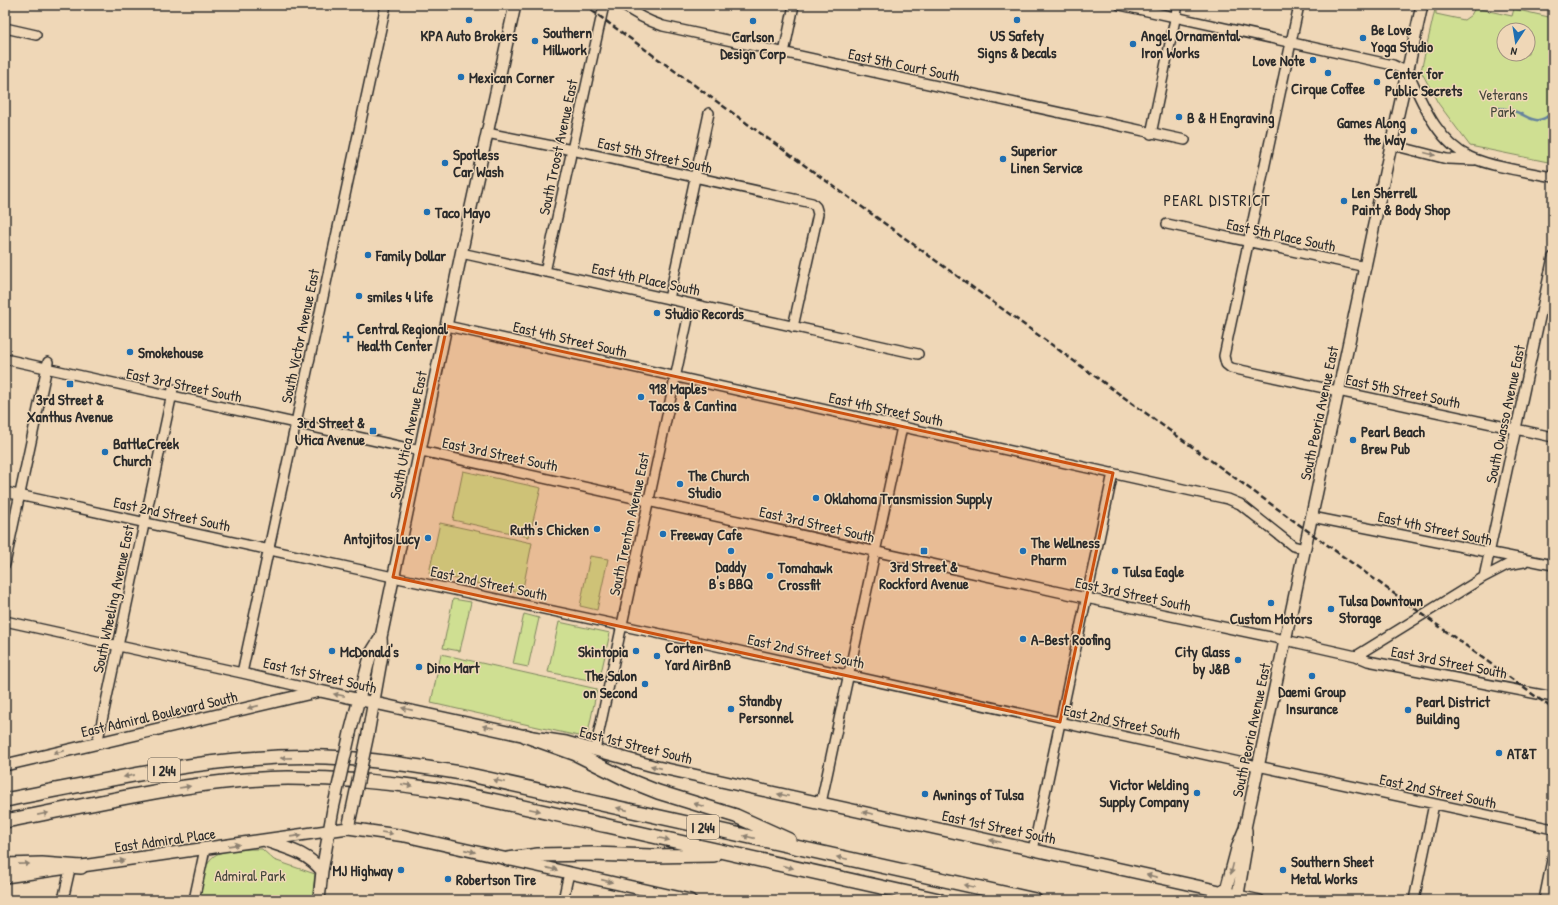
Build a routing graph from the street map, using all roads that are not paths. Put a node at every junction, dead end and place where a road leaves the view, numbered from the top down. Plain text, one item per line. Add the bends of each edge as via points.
1 (386, 5) edge
2 (516, 5) edge
3 (604, 5) edge
4 (623, 5) edge
5 (794, 5) edge
6 (1120, 5) edge
7 (1178, 5) edge
8 (1299, 5) edge
9 (1422, 5) edge
10 (1176, 17) junction
11 (5, 28) edge
12 (36, 35) dead end
13 (1291, 43) junction
14 (784, 53) junction
15 (1408, 72) junction
16 (709, 113) dead end
17 (487, 133) junction
18 (1151, 134) junction
19 (1185, 140) dead end
20 (1392, 145) junction
21 (572, 150) junction
22 (1477, 160) junction
23 (1553, 177) edge
24 (696, 178) junction
25 (1167, 224) dead end
26 (1250, 242) junction
27 (461, 254) junction
28 (1553, 257) edge
29 (1366, 267) junction
30 (545, 272) junction
31 (669, 299) junction
32 (691, 304) junction
33 (1543, 305) junction
34 (1553, 307) edge
35 (447, 326) junction
36 (793, 327) junction
37 (918, 354) dead end
38 (5, 359) edge
39 (47, 365) junction
40 (675, 376) junction
41 (1339, 392) junction
42 (172, 393) junction
43 (295, 424) junction
44 (902, 427) junction
45 (1516, 429) junction
46 (1553, 437) edge
47 (420, 451) junction
48 (1113, 473) junction
49 (5, 492) edge
50 (20, 495) junction
51 (649, 501) junction
52 (1312, 516) junction
53 (144, 522) junction
54 (1305, 549) junction
55 (268, 550) junction
56 (876, 551) junction
57 (1489, 553) junction
58 (1543, 563) junction
59 (5, 564) edge
60 (1553, 565) edge
61 (393, 577) junction
62 (1484, 577) junction
63 (1086, 598) junction
64 (5, 621) edge
65 (622, 626) junction
66 (381, 637) junction
67 (1286, 640) junction
68 (117, 646) junction
69 (1356, 656) junction
70 (242, 673) junction
71 (849, 675) junction
72 (320, 691) junction
73 (1553, 697) edge
74 (358, 698) junction
75 (375, 702) junction
76 (1060, 722) junction
77 (526, 736) junction
78 (97, 744) junction
79 (595, 750) junction
80 (5, 765) edge
81 (1258, 766) junction
82 (5, 800) edge
83 (821, 803) junction
84 (1434, 804) junction
85 (5, 822) edge
86 (348, 828) junction
87 (1245, 828) junction
88 (1553, 829) edge
89 (328, 831) junction
90 (264, 840) junction
91 (205, 849) junction
92 (1033, 850) junction
93 (815, 852) junction
94 (737, 855) junction
95 (1553, 855) edge
96 (508, 859) junction
97 (5, 865) edge
98 (75, 868) junction
99 (322, 871) junction
100 (569, 873) junction
101 (5, 878) edge
102 (1225, 896) edge
103 (1237, 898) edge
104 (63, 900) edge
105 (194, 900) edge
106 (319, 900) edge
107 (563, 900) edge
108 (690, 900) edge
109 (939, 900) edge
110 (1035, 900) edge
111 (1260, 900) edge
112 (1414, 900) edge
113 (1544, 900) edge

1 - 43 street, South Victor Avenue East
2 - 17 main road, South Utica Avenue East
3 - 21 street, South Troost Avenue East
4 - 14 street, East 5th Court South via 649,22
5 - 14 street
6 - 10 street
7 - 10 street
8 - 13 street
9 - 15 main road, South Peoria Avenue East
10 - 13 street
10 - 18 street
11 - 12 street
13 - 15 street via 1393,65
13 - 26 street
14 - 18 street, East 5th Court South
15 - 20 main road, South Peoria Avenue East
15 - 22 street via 1439,130 1455,147
16 - 24 street
17 - 21 street, East 5th Street South
17 - 27 main road, South Utica Avenue East
18 - 19 street, East 5th Court South
20 -> 22 street via 1447,159
20 - 29 main road, South Peoria Avenue East
21 - 24 street, East 5th Street South
21 - 30 street, South Troost Avenue East
22 - 23 street
24 - 31 street
24 - 36 street, East 5th Street South via 816,207 818,214
25 - 26 street, East 5th Place South
26 - 29 street, East 5th Place South
26 - 41 street, East 5th Street South via 1224,356 1226,364 1231,368
27 - 30 street, East 4th Place South
27 - 35 main road, South Utica Avenue East
28 - 33 street, South Owasso Avenue East
29 - 41 main road, South Peoria Avenue East
30 - 31 street, East 4th Place South
31 - 32 street, East 4th Place South
32 - 36 street, East 4th Place South
32 - 40 street, South Trenton Avenue East
33 - 34 street
33 - 45 street, South Owasso Avenue East
35 - 40 street, East 4th Street South
35 - 47 main road, South Utica Avenue East
36 - 37 street, East 4th Place South
38 - 39 street, East 3rd Street South
39 - 42 street, East 3rd Street South
39 - 50 street
40 - 44 street, East 4th Street South
40 - 51 street, South Trenton Avenue East
41 - 45 street, East 5th Street South
41 - 52 main road, South Peoria Avenue East
42 - 43 street, East 3rd Street South
42 - 53 street, South Wheeling Avenue East
43 - 47 street, East 3rd Street South
43 - 55 street, South Victor Avenue East
44 - 48 street, East 4th Street South
44 - 56 street
45 - 46 street, East 5th Street South
45 - 57 street, South Owasso Avenue East
47 - 51 street, East 3rd Street South
47 - 61 main road, South Utica Avenue East
48 - 54 street, East 4th Street South via 1228,499 1240,504 1293,546
48 - 63 street
49 - 50 street, East 2nd Street South
50 - 53 street, East 2nd Street South
50 - 59 street
51 - 56 street, East 3rd Street South
51 - 65 street, South Trenton Avenue East
52 - 54 main road, South Peoria Avenue East
52 - 57 street, East 4th Street South
53 - 55 street, East 2nd Street South
53 - 68 street, South Wheeling Avenue East
54 - 67 main road, South Peoria Avenue East
55 - 61 street, East 2nd Street South
55 - 70 street, South Victor Avenue East
56 - 63 street, East 3rd Street South
56 - 71 street
57 - 58 street, East 4th Street South
57 - 62 street, South Owasso Avenue East
58 - 60 street, East 4th Street South
58 - 62 street via 1515,563
61 - 65 street, East 2nd Street South
61 - 66 main road, South Utica Avenue East
62 - 69 street
63 - 67 street, East 3rd Street South
63 - 76 street
64 - 68 street, East 1st Street South
65 - 71 street, East 2nd Street South
65 - 79 street, South Trenton Avenue East
66 - 74 main road, South Utica Avenue East via 371,653
66 - 75 main road, South Utica Avenue East via 382,655
67 - 69 street, East 3rd Street South
67 - 81 main road, South Peoria Avenue East
68 - 70 street, East 1st Street South
68 - 78 street, South Wheeling Avenue East
69 - 73 street, East 3rd Street South via 1368,661
70 - 72 street, East 1st Street South
71 - 76 street, East 2nd Street South
71 - 83 street
74 -> 72 main road, East 1st Street South
72 -> 78 main road, East Admiral Boulevard South
74 - 75 main road, East 1st Street South
74 - 89 main road, South Utica Avenue East, bridge
77 -> 75 main road, East 1st Street South
75 - 86 main road, South Utica Avenue East, bridge
76 - 81 street, East 2nd Street South
76 - 92 street
77 - 79 main road, East 1st Street South via 566,742
93 -> 77 highway via 736,816 658,792 576,754
78 -> 80 main road, East Admiral Boulevard South
83 -> 79 main road, East 1st Street South via 653,766
81 - 84 street, East 2nd Street South
81 - 87 main road, South Peoria Avenue East
93 -> 82 highway, I 244 via 462,773 325,757 196,765
92 -> 83 main road, East 1st Street South
84 - 88 street, East 2nd Street South
84 - 112 street
85 -> 94 highway, I 244 via 204,784 320,778 441,790
86 - 89 main road
86 -> 96 main road via 405,836
87 -> 102 main road, South Peoria Avenue East
87 - 103 main road, South Peoria Avenue East via 1246,847
90 -> 89 main road, East Admiral Place
89 - 99 main road, South Utica Avenue East
91 -> 90 main road, East Admiral Place
90 - 99 main road via 306,856
98 -> 91 main road, East Admiral Place
91 - 105 street
102 -> 92 main road, East 1st Street South
110 -> 93 highway, I 244
94 - 96 highway via 538,855
94 -> 109 highway, I 244
95 - 113 street
96 -> 100 main road
97 -> 98 highway via 42,864
98 - 101 main road, East Admiral Place
98 - 104 street
99 - 106 main road, South Utica Avenue East
100 - 107 street
100 -> 108 main road
102 - 103 main road, East 1st Street South
103 - 111 street, East 1st Street South

